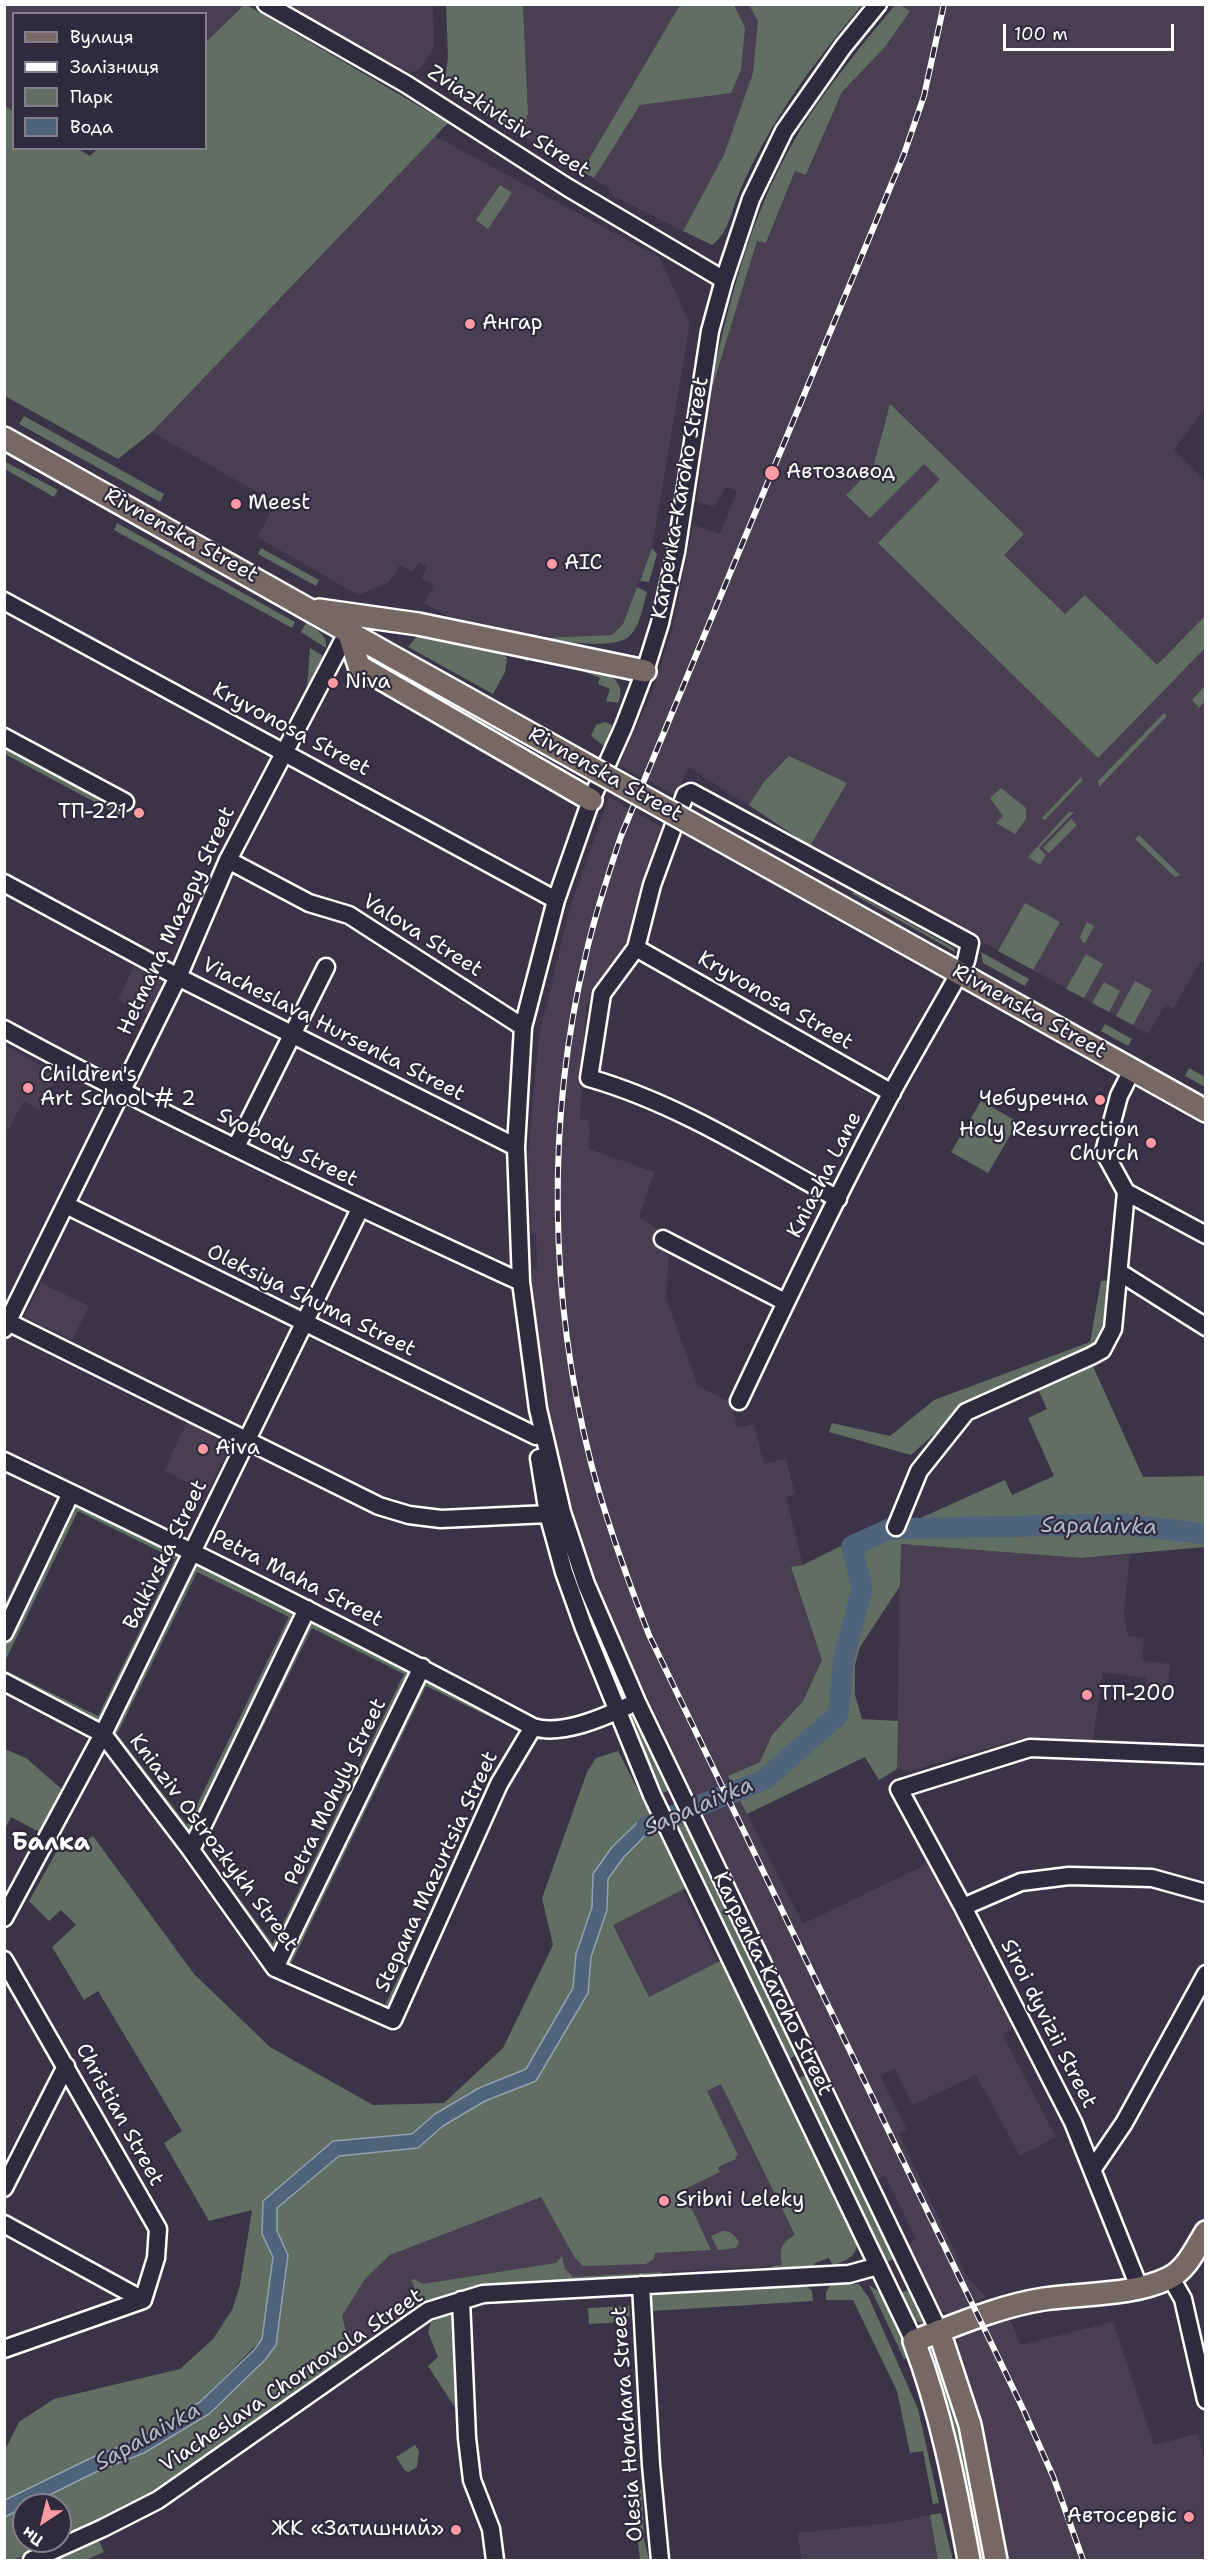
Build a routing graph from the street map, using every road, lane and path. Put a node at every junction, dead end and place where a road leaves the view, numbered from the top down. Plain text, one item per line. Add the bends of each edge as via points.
1 (266, 4) edge
2 (878, 4) edge
3 (724, 280) junction
4 (4, 438) edge
5 (4, 601) edge
6 (308, 608) junction
7 (348, 631) junction
8 (645, 671) junction
9 (4, 737) edge
10 (284, 752) junction
11 (591, 800) junction
12 (125, 802) dead end
13 (228, 860) junction
14 (4, 883) edge
15 (556, 900) junction
16 (636, 948) junction
17 (326, 967) dead end
18 (951, 969) junction
19 (178, 976) junction
20 (523, 1027) junction
21 (4, 1029) edge
22 (293, 1034) junction
23 (1132, 1070) junction
24 (121, 1093) junction
25 (892, 1093) junction
26 (1206, 1111) edge
27 (236, 1147) junction
28 (516, 1147) junction
29 (1126, 1192) junction
30 (838, 1199) junction
31 (66, 1205) junction
32 (360, 1209) junction
33 (1206, 1235) edge
34 (663, 1239) dead end
35 (1119, 1272) junction
36 (521, 1282) junction
37 (785, 1302) junction
38 (6, 1323) edge
39 (305, 1323) junction
40 (1206, 1327) edge
41 (739, 1401) dead end
42 (538, 1409) junction
43 (536, 1436) junction
44 (248, 1440) junction
45 (4, 1461) edge
46 (71, 1493) junction
47 (548, 1514) junction
48 (896, 1527) dead end
49 (193, 1551) junction
50 (307, 1609) junction
51 (4, 1633) edge
52 (422, 1667) junction
53 (4, 1682) edge
54 (637, 1702) junction
55 (618, 1710) junction
56 (533, 1727) junction
57 (103, 1734) junction
58 (1206, 1755) edge
59 (191, 1850) junction
60 (1206, 1893) edge
61 (963, 1907) junction
62 (4, 1918) edge
63 (4, 1960) edge
64 (276, 1968) junction
65 (1206, 1974) edge
66 (393, 2020) joint
67 (66, 2066) junction
68 (814, 2070) junction
69 (786, 2072) junction
70 (1092, 2170) junction
71 (4, 2188) edge
72 (4, 2224) edge
73 (1206, 2232) edge
74 (878, 2266) junction
75 (1171, 2278) junction
76 (641, 2284) junction
77 (1139, 2287) junction
78 (143, 2300) junction
79 (461, 2300) junction
80 (939, 2331) junction
81 (914, 2341) junction
82 (4, 2349) edge
83 (1206, 2400) edge
84 (32, 2560) edge
85 (495, 2560) edge
86 (660, 2560) edge
87 (969, 2560) edge
88 (996, 2560) edge

1 - 3 street, Zviazkivtsiv Street via 406,84 567,187
2 - 3 street, Karpenka-Karoho Street via 784,131 751,200
3 - 8 street, Karpenka-Karoho Street via 710,331 676,552
4 - 6 main road, Rivnenska Street
5 - 10 street, Kryvonosa Street
6 - 7 main road, Rivnenska Street
6 - 8 main road via 418,624
7 - 10 street, Hetmana Mazepy Street
7 - 11 main road via 359,666
7 - 18 main road, Rivnenska Street, bridge
8 - 11 street, Karpenka-Karoho Street
9 - 12 street
10 - 13 street, Hetmana Mazepy Street
10 - 15 street, Kryvonosa Street
11 - 15 street, Karpenka-Karoho Street
13 - 19 street, Hetmana Mazepy Street
13 - 20 street, Valova Street via 309,903 350,915
14 - 19 street, Viacheslava Hursenka Street
15 - 20 street, Karpenka-Karoho Street
16 - 18 street, Kniazha Lane via 652,885 685,795 692,792 704,803 970,943 966,961
16 - 25 street, Kryvonosa Street
16 - 30 street via 602,994 589,1078 618,1086 706,1126
17 - 22 street
18 - 23 main road, Rivnenska Street
18 - 25 street, Kniazha Lane
19 - 22 street, Viacheslava Hursenka Street
19 - 24 street, Hetmana Mazepy Street
20 - 28 street, Karpenka-Karoho Street
21 - 24 street, Svobody Street
22 - 27 street
22 - 28 street, Viacheslava Hursenka Street
23 - 26 main road, Rivnenska Street
23 - 29 street via 1119,1096 1104,1152
24 - 27 street, Svobody Street
24 - 31 street, Hetmana Mazepy Street
25 - 30 street, Kniazha Lane
27 - 32 street, Svobody Street
28 - 36 street, Karpenka-Karoho Street
29 - 33 street
29 - 35 street
30 - 37 street, Kniazha Lane
31 - 38 street, Hetmana Mazepy Street
31 - 39 street, Oleksiya Shuma Street
32 - 36 street, Svobody Street
32 - 39 street, Balkivska Street
34 - 37 street
35 - 40 street
35 - 48 street via 1113,1329 1102,1350 966,1412 919,1471
36 - 42 street, Karpenka-Karoho Street
37 - 41 street, Kniazha Lane
38 - 44 street
39 - 43 street, Oleksiya Shuma Street
39 - 44 street, Balkivska Street
42 - 43 street, Karpenka-Karoho Street
42 - 54 street, Karpenka-Karoho Street via 586,1584
43 - 47 street, Karpenka-Karoho Street
44 - 47 street via 378,1506 409,1515 441,1519
44 - 49 street, Balkivska Street
45 - 46 street, Petra Maha Street
46 - 49 street, Petra Maha Street
46 - 51 street
47 - 55 street, Karpenka-Karoho Street via 564,1572
49 - 50 street, Petra Maha Street
49 - 57 street, Balkivska Street
50 - 52 street, Petra Maha Street
50 - 59 street
52 - 56 street, Petra Maha Street
52 - 64 street, Petra Mohyly Street
53 - 57 street, Kniaziv Ostrozkykh Street
54 - 55 street
54 - 68 street, Karpenka-Karoho Street
55 - 56 street via 600,1719 545,1731
55 - 69 street, Karpenka-Karoho Street via 652,1795
56 - 66 street, Stepana Mazurtsia Street via 499,1784
57 - 59 street, Kniaziv Ostrozkykh Street
57 - 62 street, Balkivska Street
58 - 61 street, Siroi dyvizii Street via 1030,1748 899,1789
59 - 64 street, Kniaziv Ostrozkykh Street
60 - 61 street via 1152,1878 1069,1876 1021,1882
61 - 70 street, Siroi dyvizii Street via 1073,2122
63 - 67 street, Christian Street
64 - 66 street, Kniaziv Ostrozkykh Street
65 - 70 street via 1124,2123
67 - 71 street
67 - 78 street, Christian Street via 158,2229 156,2258
68 - 69 street via 802,2064
68 - 80 street, Karpenka-Karoho Street
69 - 74 street, Karpenka-Karoho Street
70 - 77 street, Siroi dyvizii Street
72 - 78 street
73 - 75 main road via 1186,2264
74 - 76 street, Viacheslava Chornovola Street via 849,2274
74 - 81 street, Karpenka-Karoho Street
75 - 77 main road
75 - 83 street via 1183,2299
76 - 79 street, Viacheslava Chornovola Street via 483,2294
76 - 86 street, Olesia Honchara Street
77 - 80 main road via 1043,2299
78 - 82 street
79 - 84 street, Viacheslava Chornovola Street via 428,2311 158,2500
79 - 85 street via 471,2480 491,2529
80 - 81 main road
80 - 88 main road, Karpenka-Karoho Street via 970,2425
81 - 87 main road, Karpenka-Karoho Street via 932,2388

